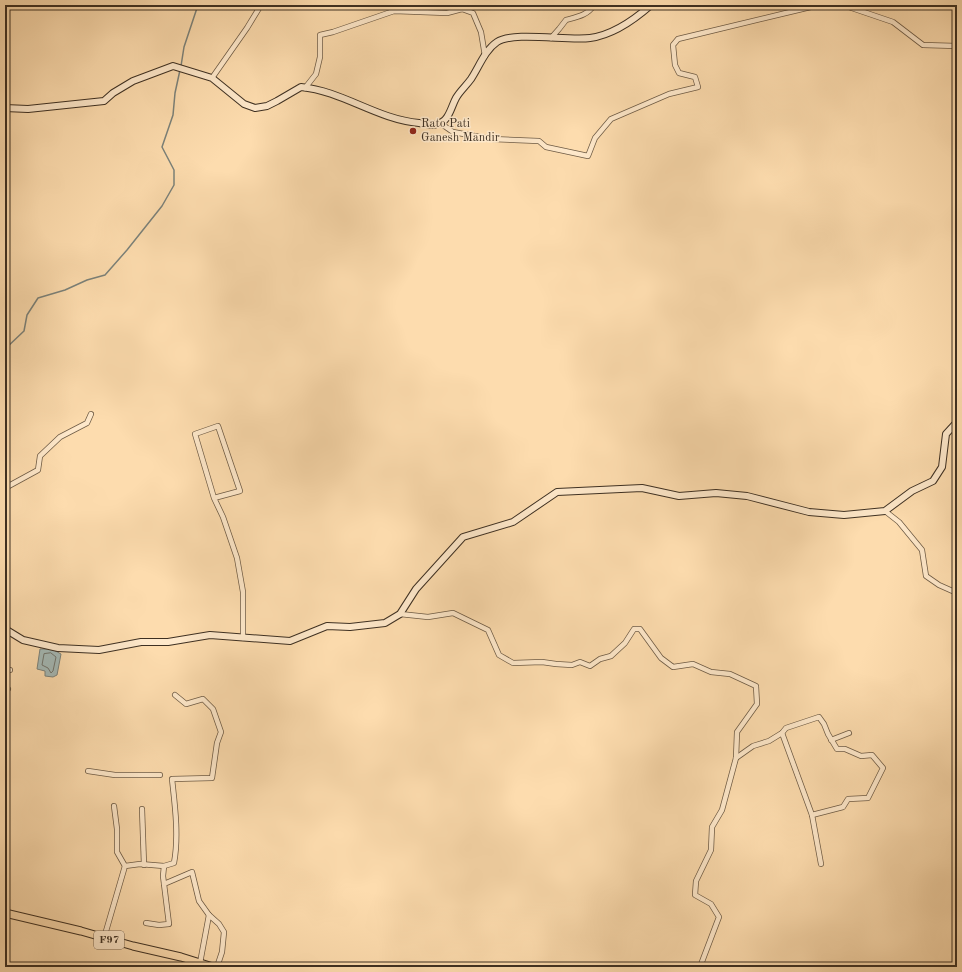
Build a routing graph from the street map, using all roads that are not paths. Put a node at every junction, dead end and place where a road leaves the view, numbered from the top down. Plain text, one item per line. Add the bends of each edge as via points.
1 (261, 5) edge
2 (467, 5) edge
3 (594, 5) edge
4 (651, 5) edge
5 (819, 5) edge
6 (843, 5) edge
7 (462, 9) junction
8 (551, 38) junction
9 (957, 46) edge
10 (485, 56) junction
11 (212, 78) junction
12 (305, 88) junction
13 (5, 108) edge
14 (440, 123) junction
15 (91, 414) dead end
16 (957, 422) edge
17 (5, 488) edge
18 (214, 498) junction
19 (885, 511) junction
20 (957, 594) edge
21 (400, 614) junction
22 (5, 629) edge
23 (242, 638) junction
24 (175, 695) dead end
25 (782, 733) junction
26 (848, 733) dead end
27 (831, 740) junction
28 (736, 758) junction
29 (88, 771) dead end
30 (160, 775) dead end
31 (114, 806) dead end
32 (142, 809) dead end
33 (812, 815) junction
34 (821, 864) dead end
35 (144, 865) junction
36 (125, 866) junction
37 (164, 866) junction
38 (164, 884) junction
39 (5, 913) edge
40 (209, 915) junction
41 (146, 923) dead end
42 (104, 938) junction
43 (200, 963) junction
44 (213, 967) edge
45 (217, 967) edge
46 (700, 967) edge

1 - 11 street
2 - 7 street
3 - 8 street via 580,17 566,20
4 - 8 main road via 628,23 603,35 586,38
5 - 14 street via 678,39 672,45 675,65 679,73 695,77 698,87 669,94 611,119 595,138 588,156 546,147 539,141 452,132
6 - 9 street via 893,22 923,45
7 - 10 street via 473,13 481,32
7 - 12 street via 447,13 394,11 320,35 320,57 316,74
8 - 10 main road via 524,36 500,40
10 - 14 main road via 455,100 447,118
11 - 12 main road via 244,104 255,108 267,106 298,87
11 - 13 main road via 173,66 133,80 113,92 104,101 28,109
12 - 14 main road via 330,93 394,119 434,125
15 - 17 street via 87,423 60,437 40,456 38,470
16 - 19 main road via 946,434 942,467 933,481 912,491
18 - 18 street via 195,434 218,426 240,491
18 - 23 street via 237,558 243,592
19 - 20 street via 899,522 922,550 926,576
19 - 21 main road via 844,514 809,512 747,496 716,492 679,496 642,488 557,492 513,522 463,537 416,589
21 - 23 main road via 385,623 350,627 327,626 290,641
21 - 28 street via 428,616 453,613 488,630 500,655 513,663 572,665 580,662 590,666 600,659 611,656 625,643 634,629 640,629 661,658 673,667 693,664 711,672 730,674 756,686 757,704 737,732
22 - 23 main road via 23,640 58,648 99,650 141,642 168,642 210,635
24 - 37 street via 186,704 203,699 213,710 221,732 212,778 172,780 176,851 174,862
25 - 27 street via 786,728 819,717
25 - 28 street via 752,746
25 - 33 street
26 - 27 street
27 - 33 street via 837,749 845,749 861,756 872,755 883,768 868,798 848,799 843,807
28 - 46 street via 722,810 712,827 711,850 696,880 695,896 711,904 719,917
29 - 30 street via 115,775
31 - 36 street via 117,852
32 - 35 street
33 - 34 street
35 - 36 street
35 - 37 street
36 - 42 street
37 - 38 street
38 - 40 street via 192,872 199,900
38 - 41 street via 170,924
39 - 42 main road, F97
40 - 43 street
40 - 45 street via 224,932
42 - 43 main road, F97
43 - 44 main road, F97

